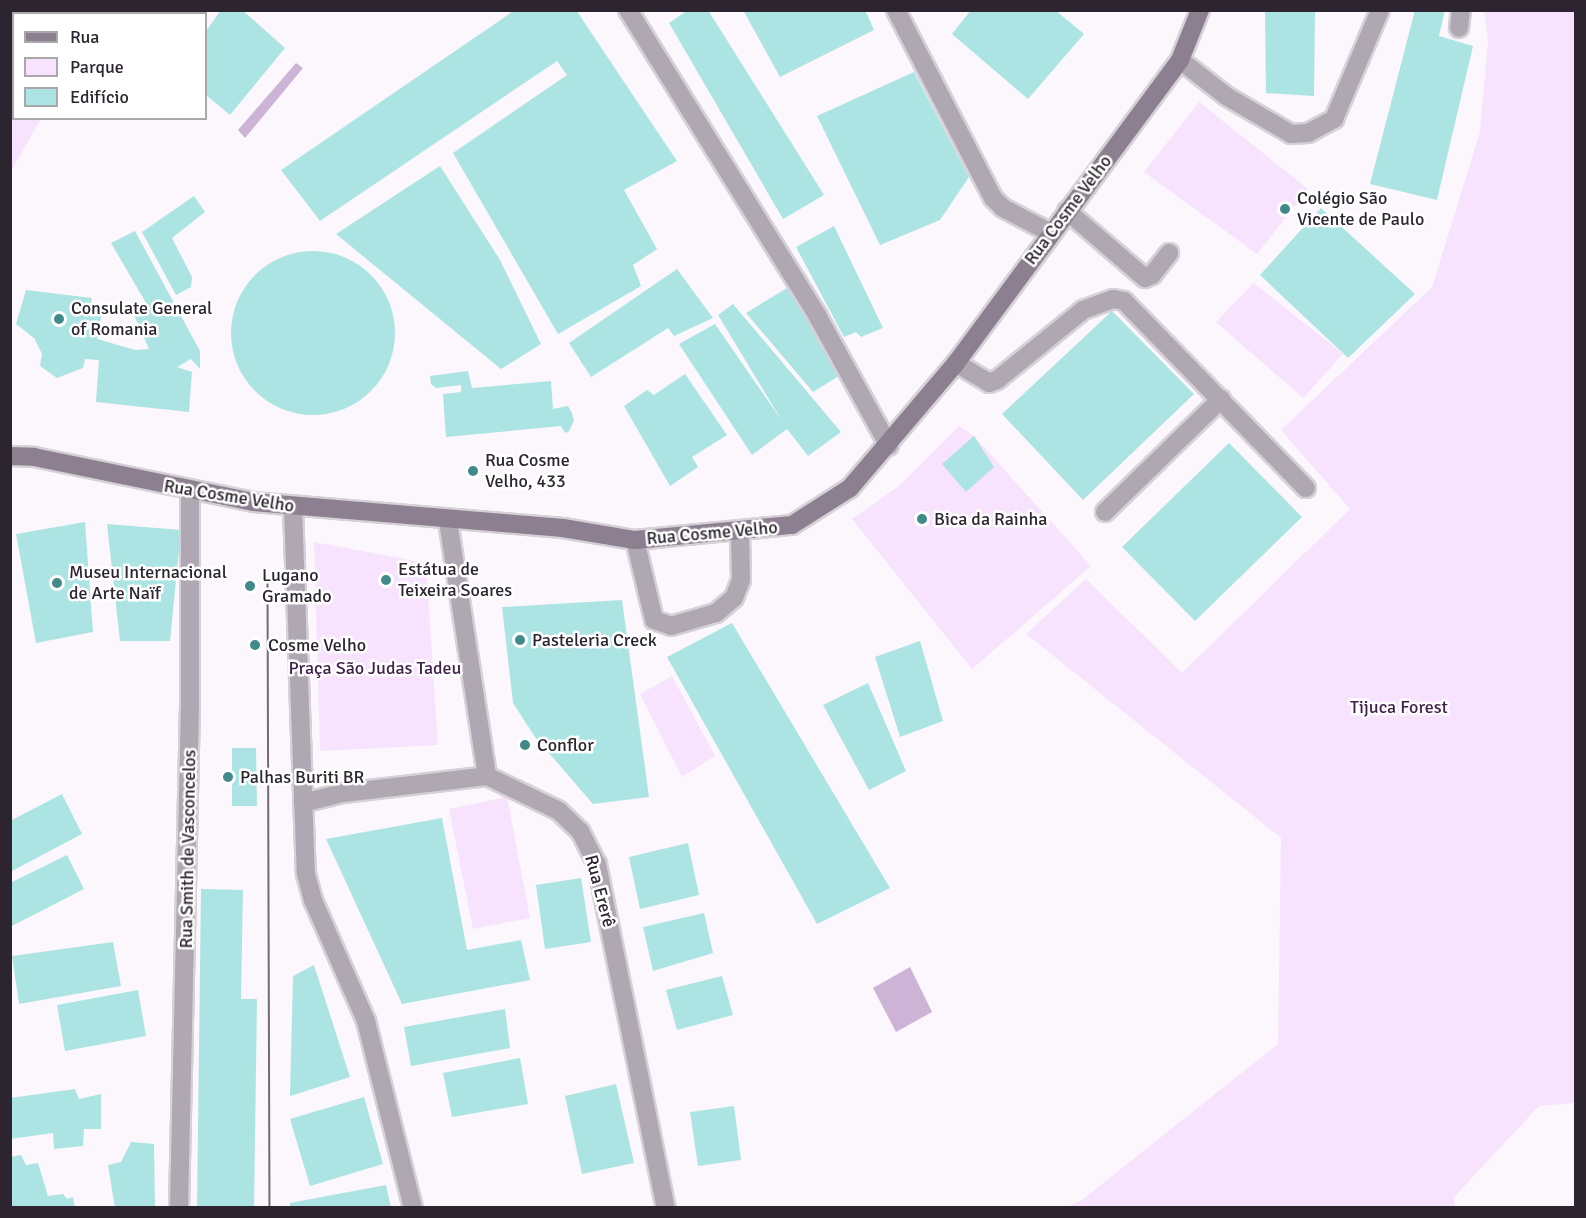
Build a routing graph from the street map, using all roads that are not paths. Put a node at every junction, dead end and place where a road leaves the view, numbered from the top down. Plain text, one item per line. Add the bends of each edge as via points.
1 (628, 10) edge
2 (896, 10) edge
3 (1200, 10) edge
4 (1380, 10) edge
5 (1180, 60) junction
6 (1067, 211) junction
7 (1051, 233) junction
8 (1168, 253) dead end
9 (956, 363) junction
10 (1221, 399) junction
11 (889, 446) junction
12 (10, 456) edge
13 (1306, 488) dead end
14 (190, 491) junction
15 (293, 507) junction
16 (1105, 512) dead end
17 (448, 521) junction
18 (740, 533) junction
19 (635, 540) junction
20 (487, 776) junction
21 (303, 803) junction
22 (179, 1208) edge
23 (413, 1208) edge
24 (666, 1208) edge

1 - 11 street via 818,317
2 - 7 street via 993,198 1003,208
3 - 5 main road, Rua Cosme Velho
4 - 5 street via 1334,119 1308,133 1291,134 1282,129 1226,96
5 - 6 main road, Rua Cosme Velho
6 - 7 main road, Rua Cosme Velho
6 - 8 street via 1143,277 1152,275
7 - 9 main road, Rua Cosme Velho
9 - 10 street via 989,383 997,380 1083,310 1113,299 1124,301
9 - 11 main road, Rua Cosme Velho
10 - 13 street
10 - 16 street
11 - 18 main road, Rua Cosme Velho via 850,488 792,525
12 - 14 main road, Rua Cosme Velho via 34,457
14 - 15 main road, Rua Cosme Velho
14 - 22 street, Rua Smith de Vasconcelos via 190,752
15 - 17 main road, Rua Cosme Velho
15 - 21 street
17 - 19 main road, Rua Cosme Velho via 563,528
17 - 20 street
18 - 19 main road, Rua Cosme Velho
18 - 19 street via 741,580 734,598 716,613 671,626 654,620
20 - 21 street via 343,793
20 - 24 street, Rua Ererê via 559,811 580,831 597,864
21 - 23 street via 303,856 313,900 366,1021

